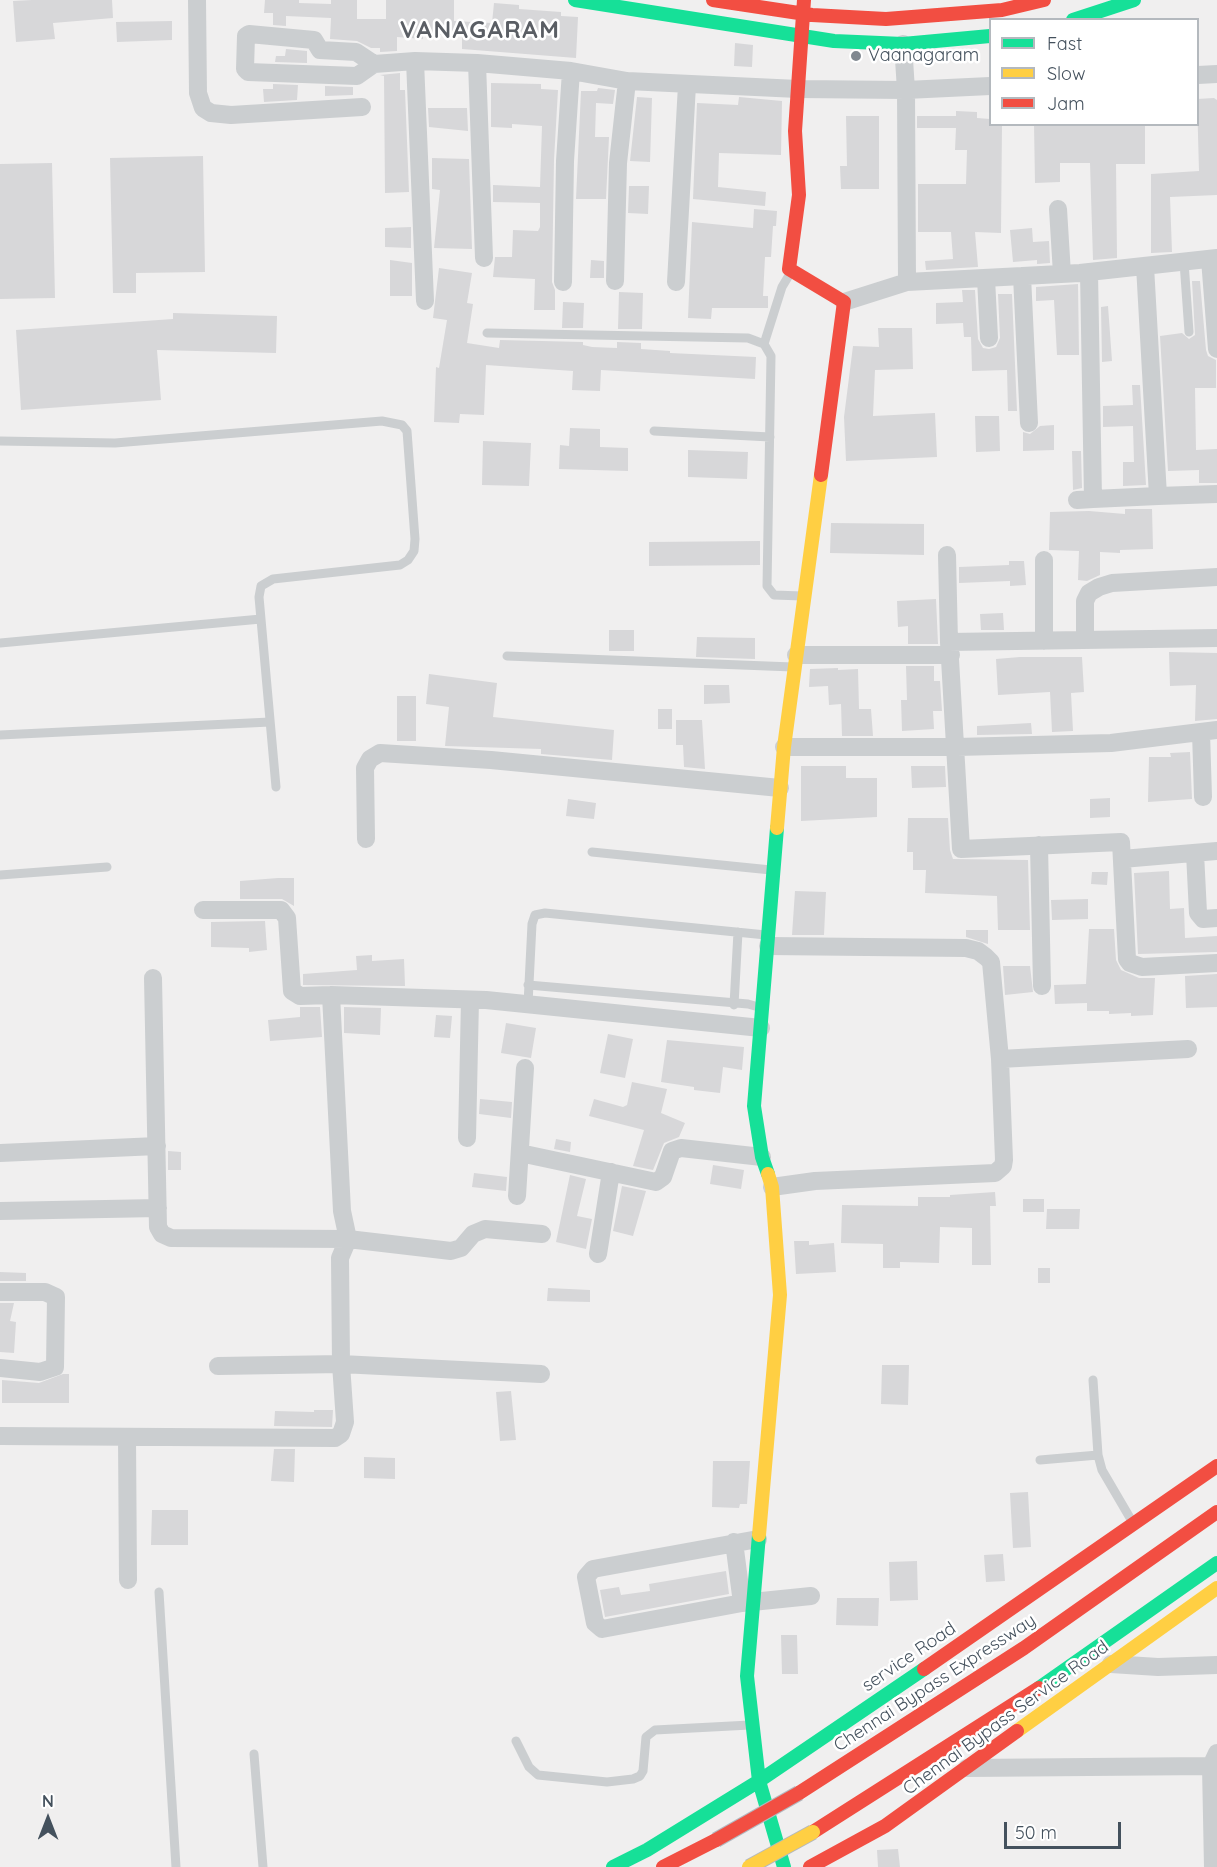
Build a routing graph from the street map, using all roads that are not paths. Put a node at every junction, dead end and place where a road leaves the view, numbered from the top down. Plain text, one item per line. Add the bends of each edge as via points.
1 (197, 0) edge
2 (575, 0) edge
3 (713, 0) edge
4 (1044, 0) edge
5 (1134, 0) edge
6 (803, 7) edge
7 (1079, 18) edge
8 (989, 36) edge
9 (801, 38) junction
10 (903, 44) junction
11 (415, 61) junction
12 (477, 63) junction
13 (374, 64) junction
14 (572, 71) junction
15 (1217, 74) edge
16 (1199, 75) edge
17 (627, 81) junction
18 (687, 84) junction
19 (989, 86) edge
20 (798, 89) junction
21 (906, 90) junction
22 (362, 108) dead end
23 (1058, 209) dead end
24 (484, 258) dead end
25 (1214, 258) edge
26 (1184, 262) junction
27 (1145, 266) junction
28 (791, 272) junction
29 (1089, 272) junction
30 (1062, 274) junction
31 (1022, 276) junction
32 (986, 278) junction
33 (615, 281) dead end
34 (563, 282) dead end
35 (676, 282) dead end
36 (908, 282) junction
37 (425, 301) dead end
38 (844, 302) junction
39 (1189, 332) dead end
40 (487, 333) dead end
41 (989, 338) dead end
42 (764, 344) junction
43 (1217, 349) edge
44 (1029, 423) dead end
45 (654, 431) dead end
46 (770, 437) junction
47 (0, 441) edge
48 (1217, 494) edge
49 (1158, 496) junction
50 (947, 555) dead end
51 (1044, 560) dead end
52 (1217, 577) edge
53 (804, 596) junction
54 (261, 619) junction
55 (1217, 638) edge
56 (1085, 640) junction
57 (1044, 641) junction
58 (0, 643) edge
59 (950, 648) junction
60 (507, 656) dead end
61 (796, 661) junction
62 (270, 722) junction
63 (1209, 731) edge
64 (0, 735) edge
65 (784, 747) junction
66 (957, 747) junction
67 (276, 787) dead end
68 (780, 788) junction
69 (1203, 797) dead end
70 (366, 839) dead end
71 (1039, 845) junction
72 (1217, 851) edge
73 (592, 852) dead end
74 (1195, 853) junction
75 (1122, 859) junction
76 (107, 867) dead end
77 (774, 870) junction
78 (0, 874) edge
79 (203, 910) dead end
80 (1217, 918) edge
81 (738, 932) junction
82 (768, 940) junction
83 (1217, 963) edge
84 (153, 978) dead end
85 (528, 984) junction
86 (1042, 986) dead end
87 (331, 995) junction
88 (470, 1000) junction
89 (528, 1004) junction
90 (734, 1005) junction
91 (762, 1008) junction
92 (761, 1028) junction
93 (1188, 1048) dead end
94 (1000, 1059) junction
95 (525, 1068) dead end
96 (467, 1138) dead end
97 (157, 1146) junction
98 (0, 1153) edge
99 (520, 1153) junction
100 (762, 1157) junction
101 (611, 1172) junction
102 (772, 1187) junction
103 (517, 1196) dead end
104 (158, 1208) junction
105 (0, 1211) edge
106 (542, 1234) dead end
107 (348, 1239) junction
108 (598, 1254) dead end
109 (0, 1292) edge
110 (341, 1364) junction
111 (218, 1366) dead end
112 (0, 1368) edge
113 (541, 1374) dead end
114 (1093, 1380) dead end
115 (0, 1436) edge
116 (127, 1437) junction
117 (1098, 1455) junction
118 (1040, 1460) dead end
119 (1217, 1466) edge
120 (1217, 1512) edge
121 (1134, 1525) junction
122 (758, 1539) junction
123 (734, 1542) junction
124 (1217, 1563) edge
125 (128, 1580) dead end
126 (1217, 1588) edge
127 (159, 1592) dead end
128 (811, 1596) dead end
129 (748, 1602) junction
130 (1111, 1664) junction
131 (1217, 1665) edge
132 (752, 1724) junction
133 (516, 1741) dead end
134 (254, 1754) dead end
135 (1214, 1760) edge
136 (967, 1768) junction
137 (759, 1781) junction
138 (176, 1867) edge
139 (263, 1867) edge
140 (613, 1867) edge
141 (663, 1867) edge
142 (749, 1867) edge
143 (784, 1867) edge
144 (810, 1867) edge
145 (1213, 1867) edge

1 - 22 street via 198,93 203,108 231,116
2 - 9 main road
3 - 6 main road
4 - 6 main road via 1002,10 886,19
5 - 7 main road
6 - 9 main road
8 - 10 main road
9 - 10 main road
9 - 20 main road
10 - 21 street
11 - 12 street
11 - 13 street
11 - 37 street
12 - 14 street
12 - 24 street
13 - 13 street via 356,52 320,50 314,40 246,36 244,69 248,72 357,76
14 - 17 street
14 - 34 street via 565,161
15 - 16 street
17 - 18 street
17 - 33 street via 618,163
18 - 20 street
18 - 35 street
19 - 21 street
20 - 21 street
20 - 28 main road via 795,131 800,195 789,260
21 - 36 street
23 - 30 street
25 - 26 street
25 - 43 street
26 - 27 street
26 - 39 lane
27 - 29 street
27 - 49 street
28 - 38 main road
28 - 42 lane via 782,287
29 - 30 street
29 - 49 street via 1085,499
30 - 31 street
31 - 32 street
31 - 44 street
32 - 36 street
32 - 41 street
36 - 38 street
38 - 53 main road
40 - 42 lane via 748,338
42 - 46 lane via 771,356
45 - 46 lane
46 - 53 lane via 767,586 774,595
47 - 54 lane via 115,443 382,421 402,425 407,431 415,539 408,560 400,565 266,581 259,597
48 - 49 street
50 - 59 street
51 - 57 street
52 - 56 street via 1099,587 1089,593 1085,602
53 - 61 main road
54 - 58 lane
54 - 62 lane
55 - 56 street
56 - 57 street
57 - 59 street
59 - 61 street
59 - 66 street
60 - 61 lane
61 - 65 main road
62 - 64 lane
62 - 67 lane
63 - 66 street via 1111,743
63 - 69 street
65 - 66 street
65 - 68 main road
66 - 71 street via 961,849
68 - 70 street via 380,753 365,768
68 - 77 main road
71 - 75 street via 1121,842
71 - 86 street
72 - 74 street
73 - 77 lane
74 - 75 street
74 - 80 street via 1198,913 1203,919
75 - 83 street via 1130,963 1142,968
76 - 78 lane
77 - 82 main road
79 - 87 street via 281,910 287,918 292,991 300,996
81 - 82 lane
81 - 85 lane via 535,915
81 - 90 lane
82 - 91 main road
82 - 94 street via 978,951 991,962
84 - 97 street
85 - 89 lane
85 - 90 lane
87 - 88 street
87 - 107 street via 342,1211
88 - 89 street
88 - 96 street
89 - 92 street
90 - 91 lane
91 - 92 main road
92 - 100 main road via 754,1106
93 - 94 street
94 - 102 street via 1004,1160 1000,1171
95 - 99 street
97 - 98 street
97 - 104 street
99 - 101 street
99 - 103 street
100 - 101 street via 681,1148 672,1151 663,1177 656,1182
100 - 102 main road
101 - 108 street
102 - 122 main road via 780,1295
104 - 105 street
104 - 107 street via 158,1227 171,1238
106 - 107 street via 485,1229 451,1251
107 - 110 street via 340,1258
109 - 112 street via 45,1292 56,1297 55,1367 40,1372
110 - 111 street
110 - 113 street
110 - 116 street via 345,1422 335,1438
114 - 117 lane
115 - 116 street
116 - 125 street
117 - 118 lane
117 - 121 lane via 1102,1470
119 - 121 main road, service Road
120 - 141 main road, Chennai Bypass Expressway, bridge via 1024,1648 799,1793
121 - 137 main road, service Road
122 - 123 street
122 - 129 main road
123 - 129 street
123 - 129 street via 593,1569 586,1576 595,1623 602,1629
124 - 142 main road, bridge via 1055,1678 813,1832
126 - 130 main road, Chennai Bypass Service Road
127 - 138 lane
128 - 129 street
129 - 132 main road via 747,1676
130 - 131 street
130 - 136 main road, Chennai Bypass Service Road
132 - 133 lane via 655,1730 646,1737 643,1771 639,1776 607,1782 538,1775 529,1767
132 - 137 main road
134 - 139 lane
135 - 136 street
135 - 145 street
136 - 144 main road, Chennai Bypass Service Road via 885,1826
137 - 140 main road, service Road
137 - 143 main road

